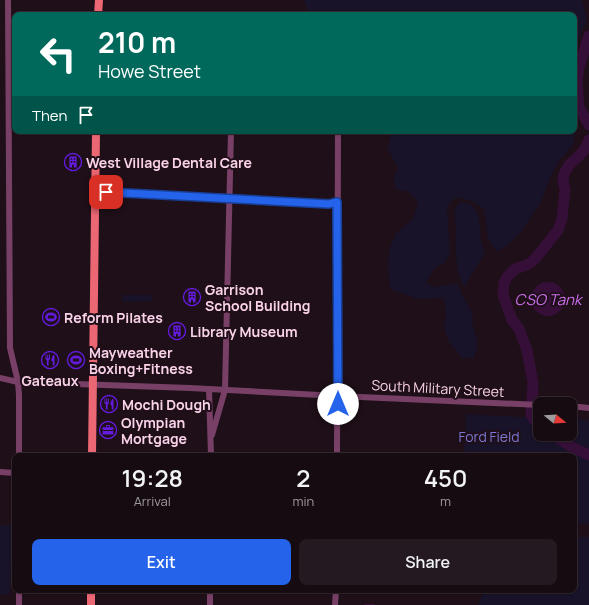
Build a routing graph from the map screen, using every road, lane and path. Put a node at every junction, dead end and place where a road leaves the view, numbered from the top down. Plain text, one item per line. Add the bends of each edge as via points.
1 (8, 0) edge
2 (99, 0) edge
3 (98, 12) edge
4 (7, 37) junction
5 (12, 37) edge
6 (96, 134) edge
7 (231, 134) edge
8 (338, 134) edge
9 (95, 192) junction
10 (229, 198) junction
11 (337, 202) junction
12 (0, 378) edge
13 (18, 382) junction
14 (93, 384) junction
15 (209, 389) junction
16 (225, 390) junction
17 (338, 396) junction
18 (533, 405) edge
19 (577, 407) edge
20 (589, 408) edge
21 (212, 435) junction
22 (19, 453) edge
23 (92, 453) edge
24 (211, 453) edge
25 (337, 453) edge
26 (0, 472) edge
27 (12, 473) edge
28 (19, 593) edge
29 (91, 593) edge
30 (210, 593) edge
31 (336, 593) edge
32 (19, 605) edge
33 (91, 605) edge
34 (210, 605) edge
35 (335, 605) edge

1 - 4 street
2 - 3 main road
4 - 5 street
4 - 13 street via 10,348
6 - 9 main road
7 - 10 street
8 - 11 street
9 - 10 street
9 - 14 main road
10 - 11 street via 329,204
10 - 16 street
11 - 17 street
12 - 13 street, South Military Street
13 - 14 street, South Military Street
13 - 22 street
14 - 15 street, South Military Street
14 - 23 main road
15 - 16 street, South Military Street
15 - 21 street
16 - 17 street, South Military Street
16 - 21 street
17 - 18 street, South Military Street
17 - 25 street
19 - 20 street
21 - 24 street
26 - 27 street
28 - 32 street
29 - 33 main road
30 - 34 street
31 - 35 street

